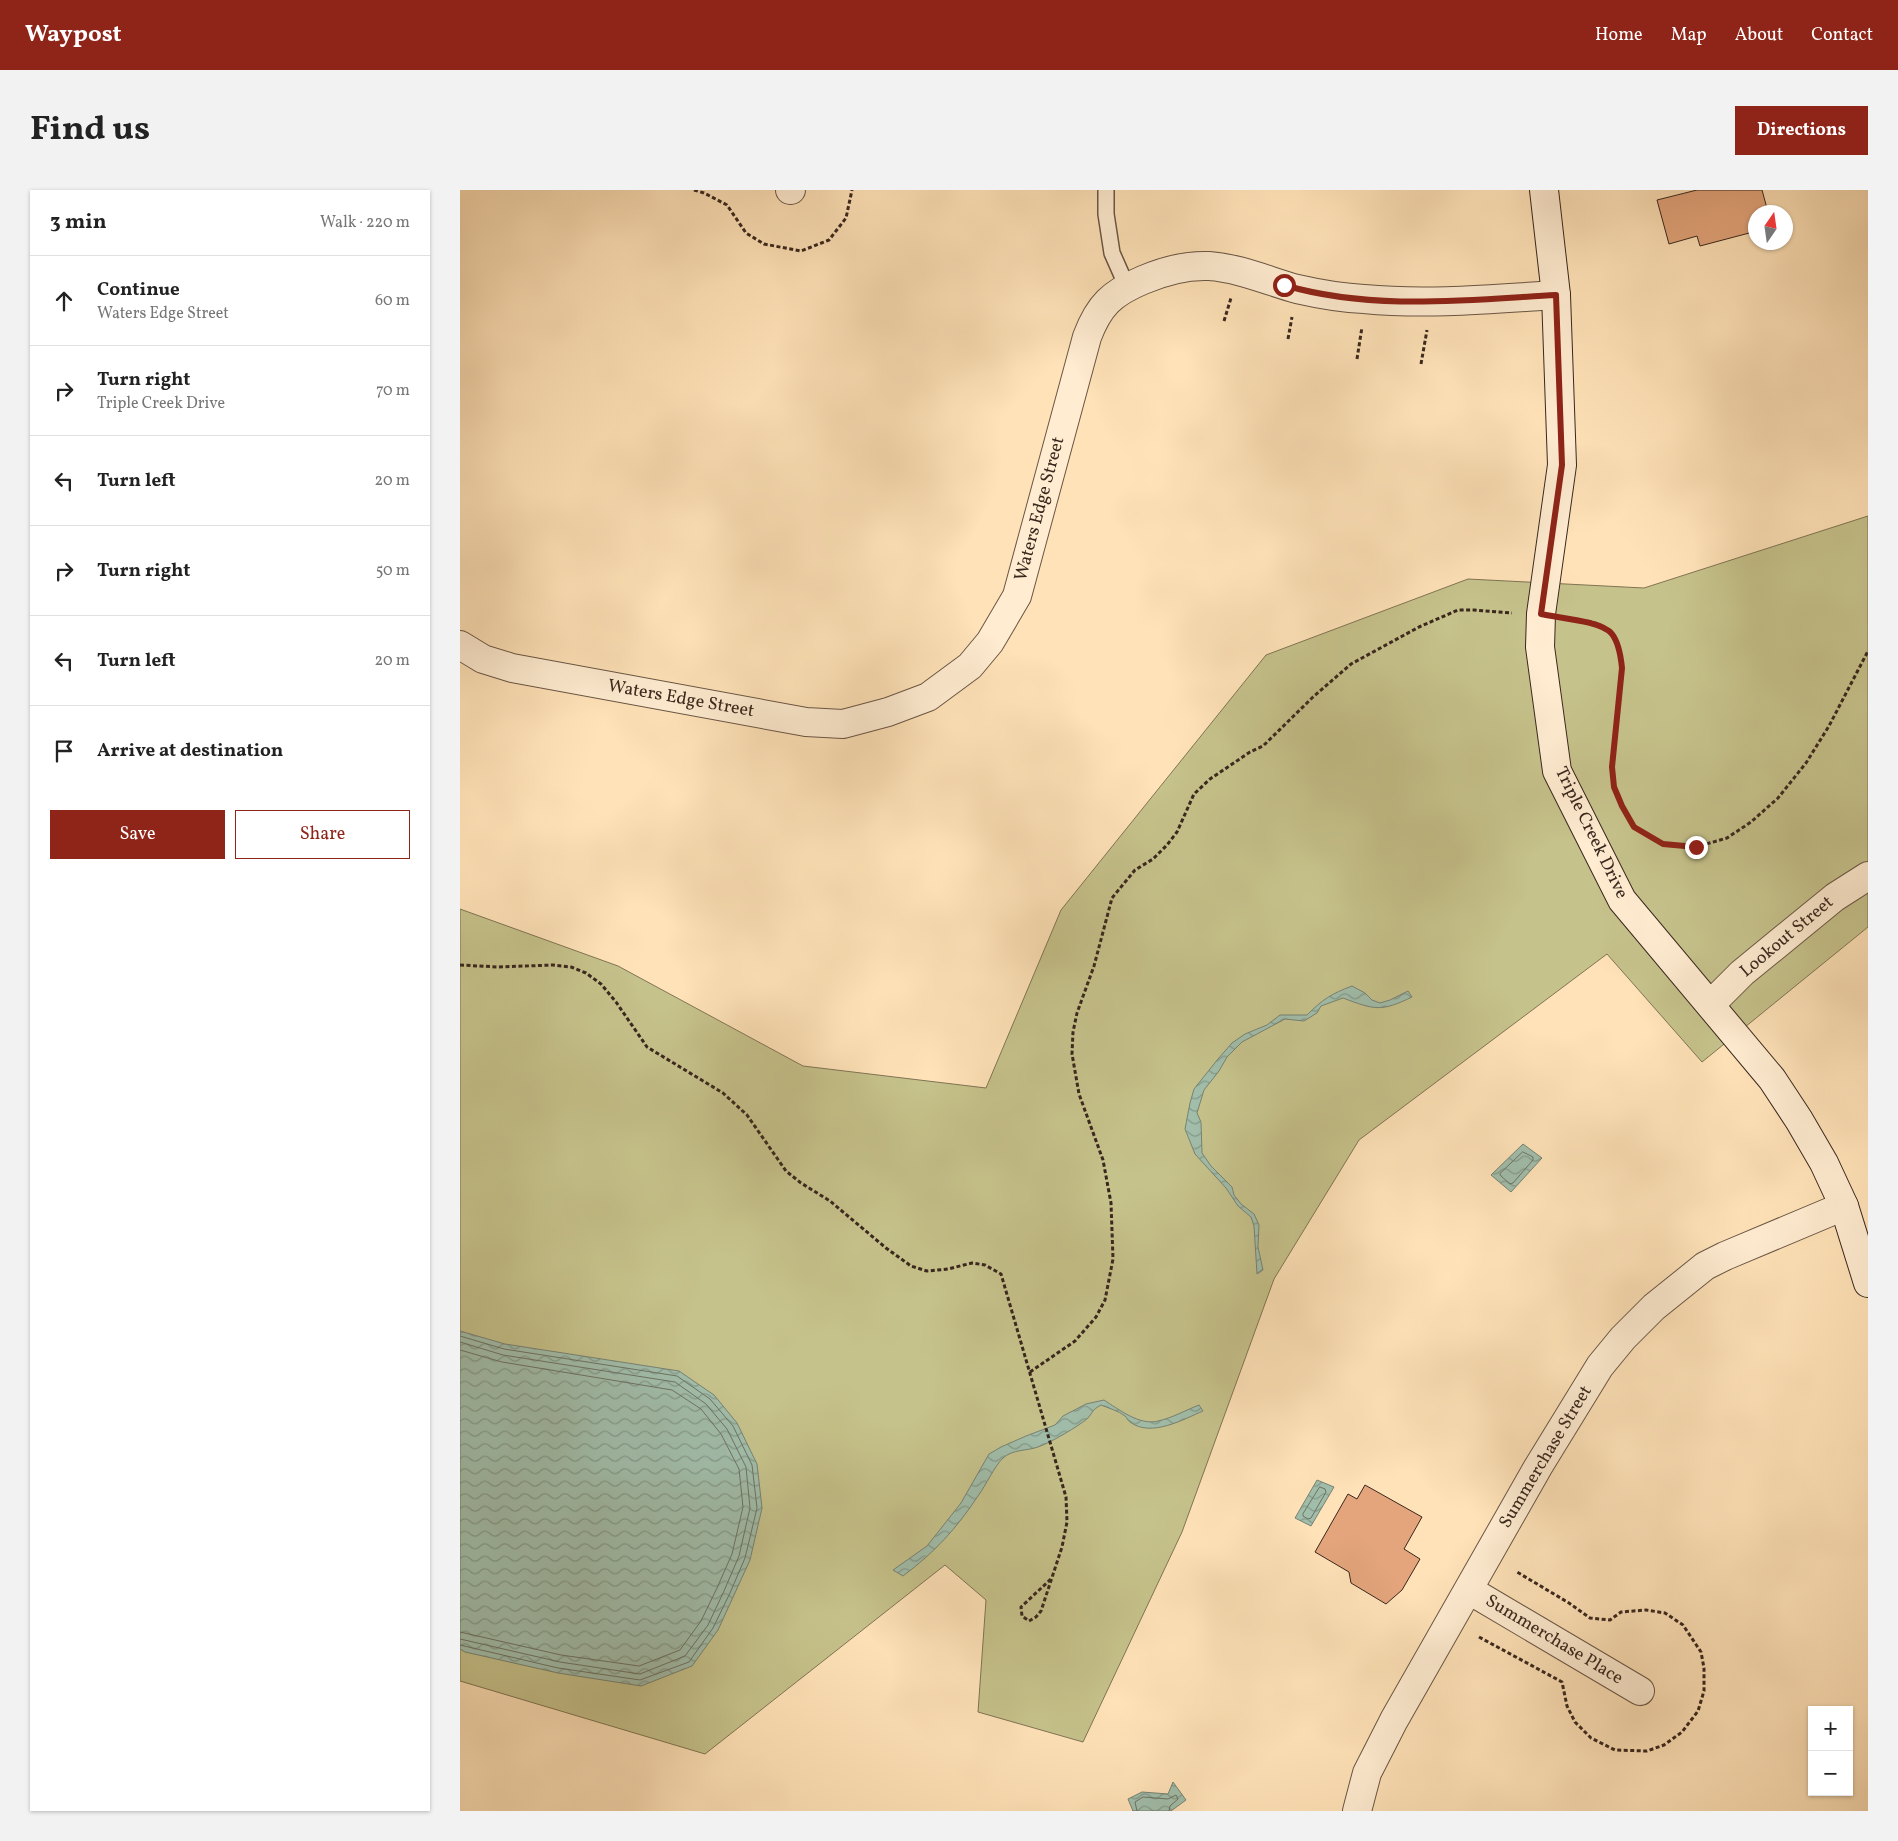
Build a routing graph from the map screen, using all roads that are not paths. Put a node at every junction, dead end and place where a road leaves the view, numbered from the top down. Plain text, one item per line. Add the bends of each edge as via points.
1 (1106, 190) edge
2 (1544, 190) edge
3 (1127, 286) junction
4 (1556, 295) junction
5 (460, 645) edge
6 (1868, 876) edge
7 (1711, 1004) junction
8 (1844, 1206) junction
9 (1868, 1282) edge
10 (1469, 1590) junction
11 (1640, 1691) dead end
12 (1356, 1811) edge

1 - 3 lane via 1112,253
2 - 4 street, Triple Creek Drive
3 - 4 street, Waters Edge Street via 1180,268 1211,266 1298,289 1365,300 1432,302
3 - 5 street, Waters Edge Street via 1108,300 1095,316 1087,336 1017,596 990,642 970,666 928,697 843,724 806,722 521,669 483,660
4 - 7 street, Triple Creek Drive via 1562,465 1541,614 1540,647 1556,771 1622,900
6 - 7 street, Lookout Street via 1835,897 1742,973
7 - 8 street, Triple Creek Drive via 1772,1079 1824,1163
8 - 9 street, Triple Creek Drive
8 - 10 street, Summerchase Street via 1705,1266 1654,1306 1600,1366 1538,1467
10 - 11 street, Summerchase Place
10 - 12 street, Summerchase Street via 1394,1720 1367,1773

